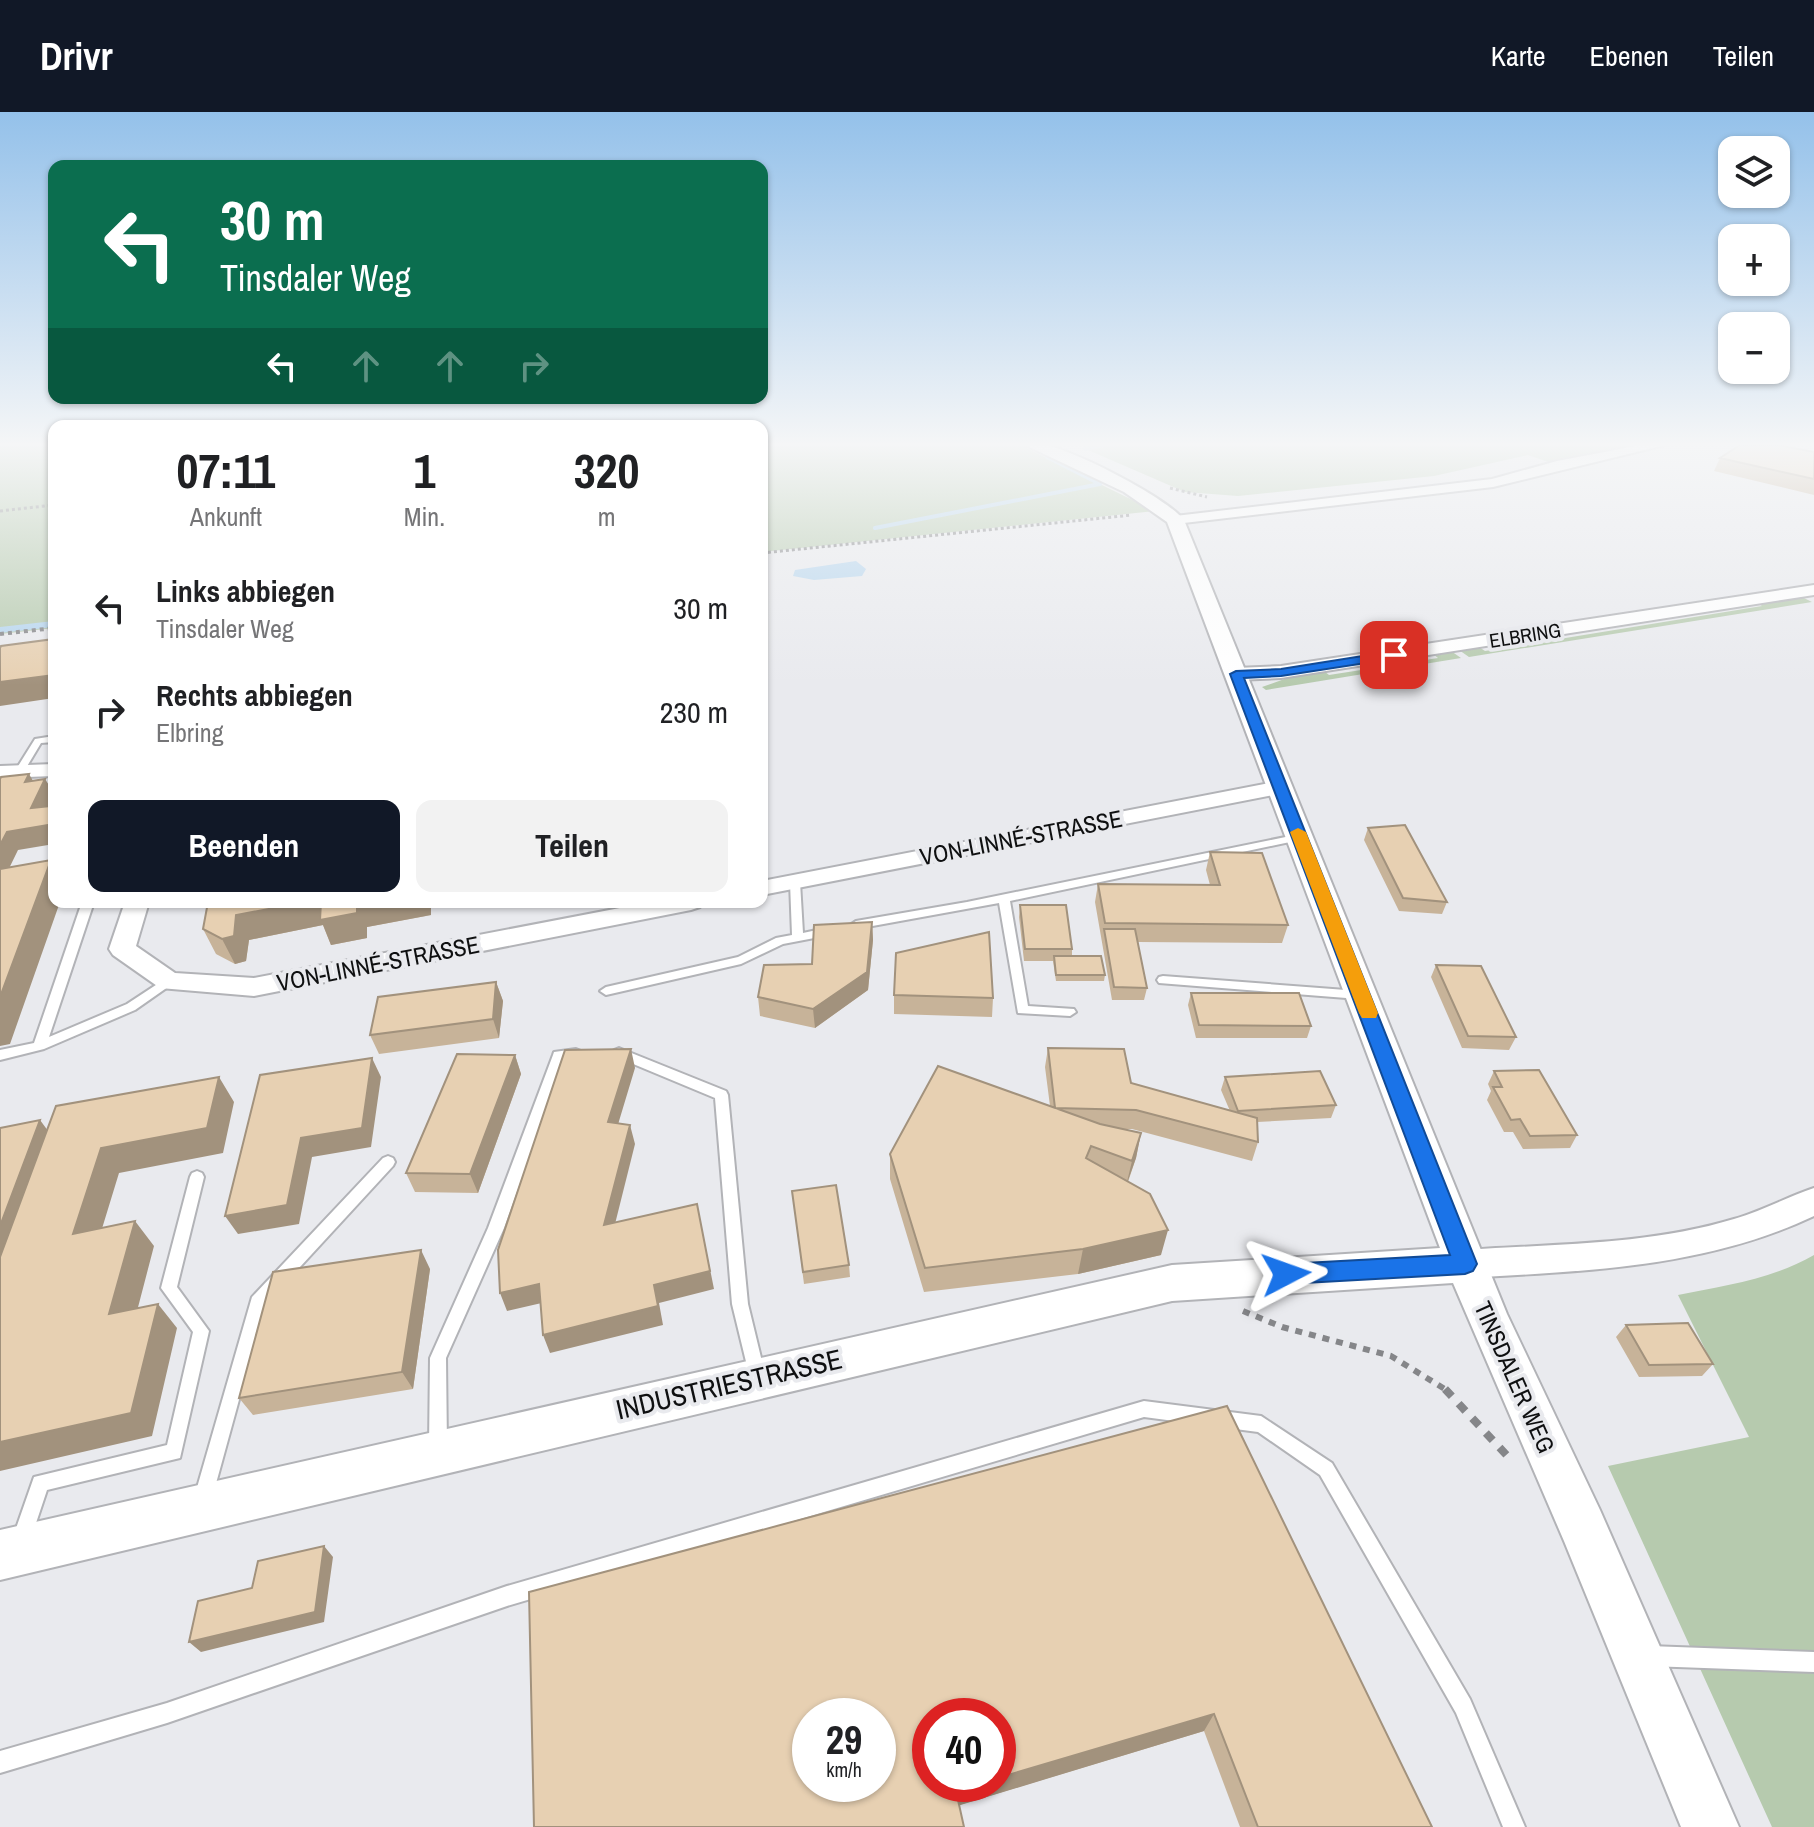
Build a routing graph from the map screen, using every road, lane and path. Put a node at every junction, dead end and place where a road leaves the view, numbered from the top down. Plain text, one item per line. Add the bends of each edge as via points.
1 (1072, 525) edge
2 (1176, 525) edge
3 (768, 552) edge
4 (1814, 590) edge
5 (48, 629) edge
6 (0, 634) edge
7 (1236, 674) junction
8 (48, 740) edge
9 (48, 770) edge
10 (10, 772) edge
11 (1280, 787) junction
12 (1300, 837) junction
13 (795, 882) junction
14 (768, 887) edge
15 (1004, 898) junction
16 (86, 908) edge
17 (135, 908) edge
18 (660, 908) edge
19 (798, 938) junction
20 (1163, 980) dead end
21 (169, 982) junction
22 (606, 991) dead end
23 (1362, 995) junction
24 (1070, 1012) dead end
25 (39, 1046) junction
26 (0, 1055) edge
27 (388, 1162) dead end
28 (197, 1177) dead end
29 (1814, 1201) edge
30 (1465, 1264) junction
31 (1227, 1305) dead end
32 (758, 1378) junction
33 (438, 1453) junction
34 (1522, 1472) dead end
35 (200, 1508) junction
36 (9, 1553) edge
37 (1637, 1656) junction
38 (1814, 1662) edge
39 (0, 1762) edge
40 (1514, 1827) edge
41 (1710, 1827) edge

1 - 3 path
2 - 7 street, TINSDALER WEG
4 - 7 street, ELBRING via 1281,672
5 - 6 path
7 - 11 street, TINSDALER WEG
8 - 10 lane via 38,741
9 - 10 street
11 - 12 street, TINSDALER WEG
11 - 13 street, VON-LINNÉ-STRASSE
12 - 15 lane
12 - 23 street, TINSDALER WEG
13 - 14 street, VON-LINNÉ-STRASSE
13 - 19 lane
15 - 19 lane
15 - 24 lane via 1022,1010
16 - 25 lane
17 - 21 street via 122,949
18 - 21 street, VON-LINNÉ-STRASSE via 254,987
19 - 22 lane via 741,960
20 - 23 lane
21 - 25 lane via 131,1007
23 - 30 street, TINSDALER WEG
25 - 26 lane
27 - 35 lane via 258,1302
28 - 36 lane via 169,1288 201,1331 174,1452 40,1483
29 - 30 street via 1783,1218 1684,1244
30 - 32 street, INDUSTRIESTRASSE via 1172,1283
30 - 37 street, TINSDALER WEG
31 - 34 path via 1282,1327 1391,1356 1451,1393
32 - 33 street, INDUSTRIESTRASSE
32 - 33 lane via 740,1304 721,1095 622,1053 559,1055 496,1228 438,1358
33 - 35 street, INDUSTRIESTRASSE
35 - 36 street, INDUSTRIESTRASSE
37 - 38 lane
37 - 41 street, TINSDALER WEG
39 - 40 lane via 167,1713 507,1596 1144,1409 1261,1424 1326,1469 1463,1706

